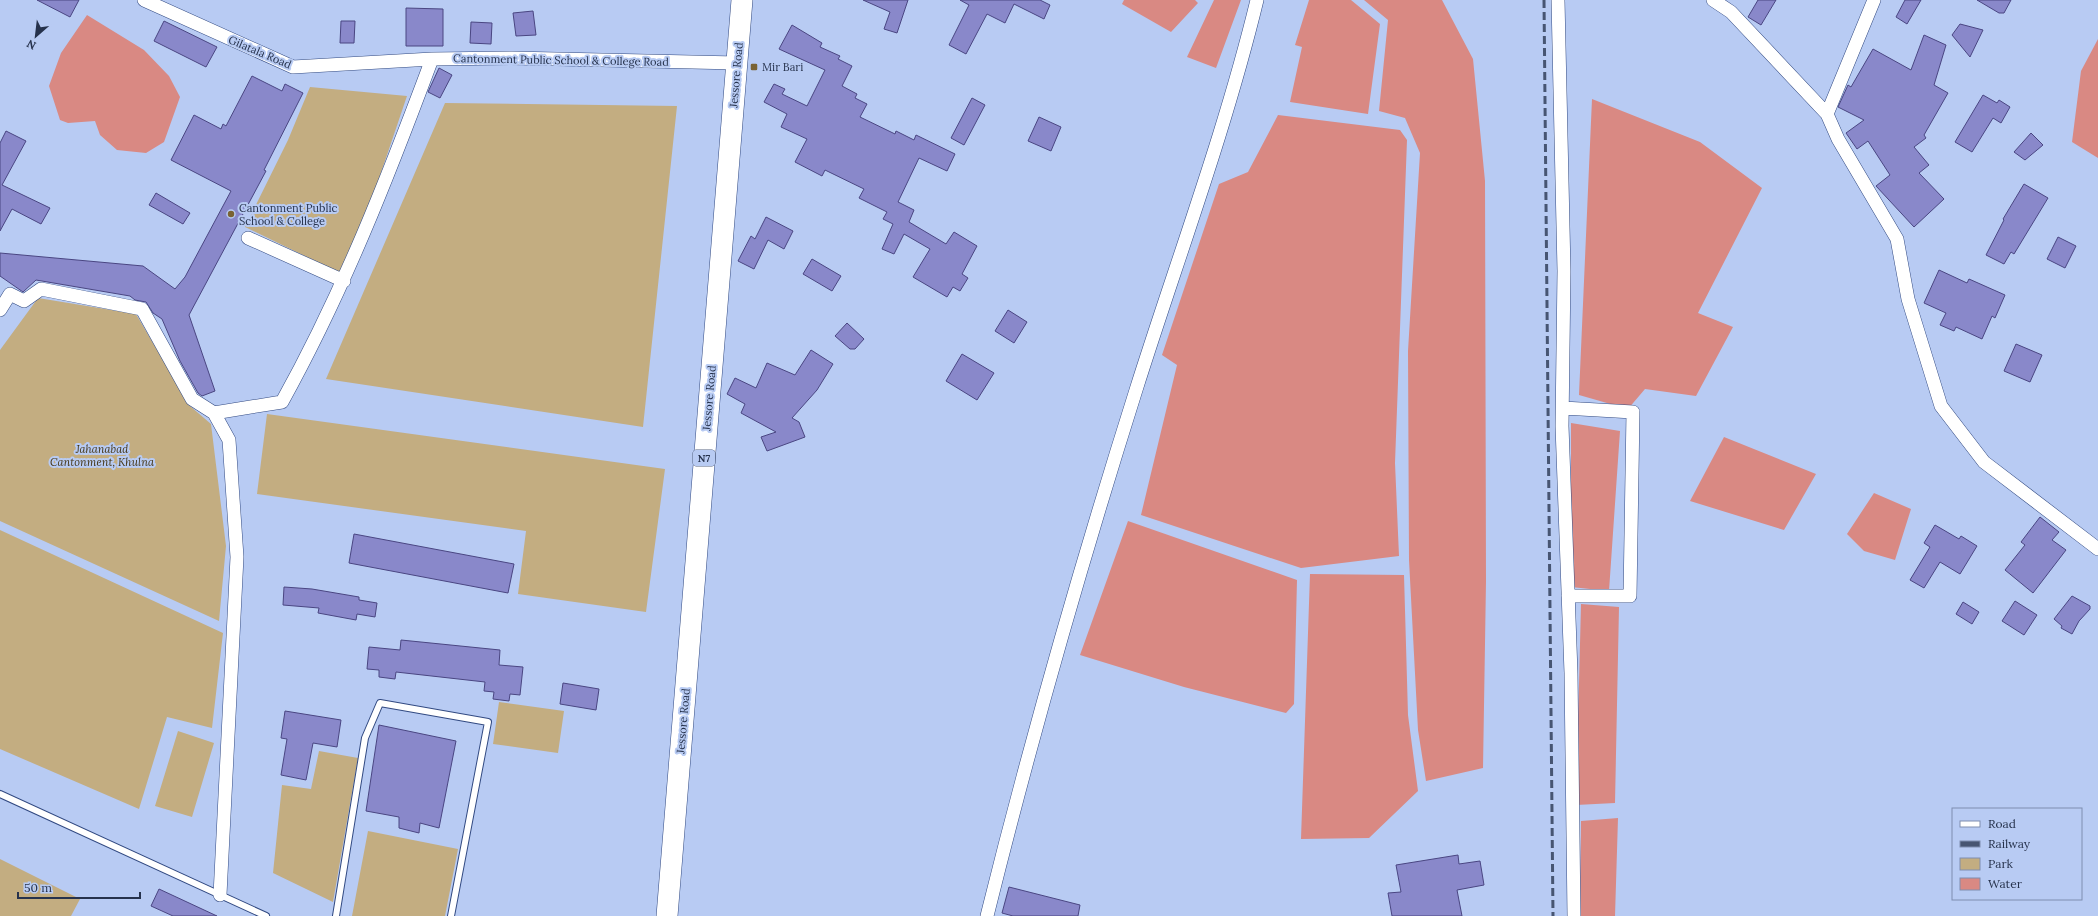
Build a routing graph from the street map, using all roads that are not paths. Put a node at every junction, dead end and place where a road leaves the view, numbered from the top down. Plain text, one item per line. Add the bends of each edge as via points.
1 (144, 0) edge
2 (742, 0) edge
3 (1258, 0) edge
4 (1558, 0) edge
5 (1713, 0) edge
6 (1874, 0) edge
7 (432, 60) junction
8 (737, 63) junction
9 (1828, 114) junction
10 (248, 238) dead end
11 (344, 281) junction
12 (0, 310) edge
13 (1563, 408) junction
14 (214, 413) junction
15 (2098, 549) edge
16 (1568, 596) junction
17 (0, 794) edge
18 (220, 895) junction
19 (266, 916) edge
20 (336, 916) edge
21 (451, 916) edge
22 (667, 916) edge
23 (986, 916) edge
24 (1574, 916) edge

1 - 7 street, Gilatala Road via 293,68
2 - 8 highway, Jessore Road / N7
3 - 23 street via 1230,106 1170,282 1095,518 1024,764
4 - 13 street via 1564,271
5 - 9 street via 1731,12
6 - 9 street
7 - 8 street, Cantonment Public School & College Road via 512,58
7 - 11 street
8 - 22 highway, Jessore Road / N7
9 - 15 street via 1838,139 1897,239 1908,299 1941,406 1984,462
10 - 11 street
11 - 14 street via 310,352 282,402
12 - 14 street via 10,294 24,301 41,288 142,309 192,399
13 - 16 street
13 - 16 street via 1633,412 1630,596
14 - 18 street via 229,440 237,557
16 - 24 street
17 - 18 lane
18 - 19 lane
20 - 21 lane via 365,738 380,703 488,722

